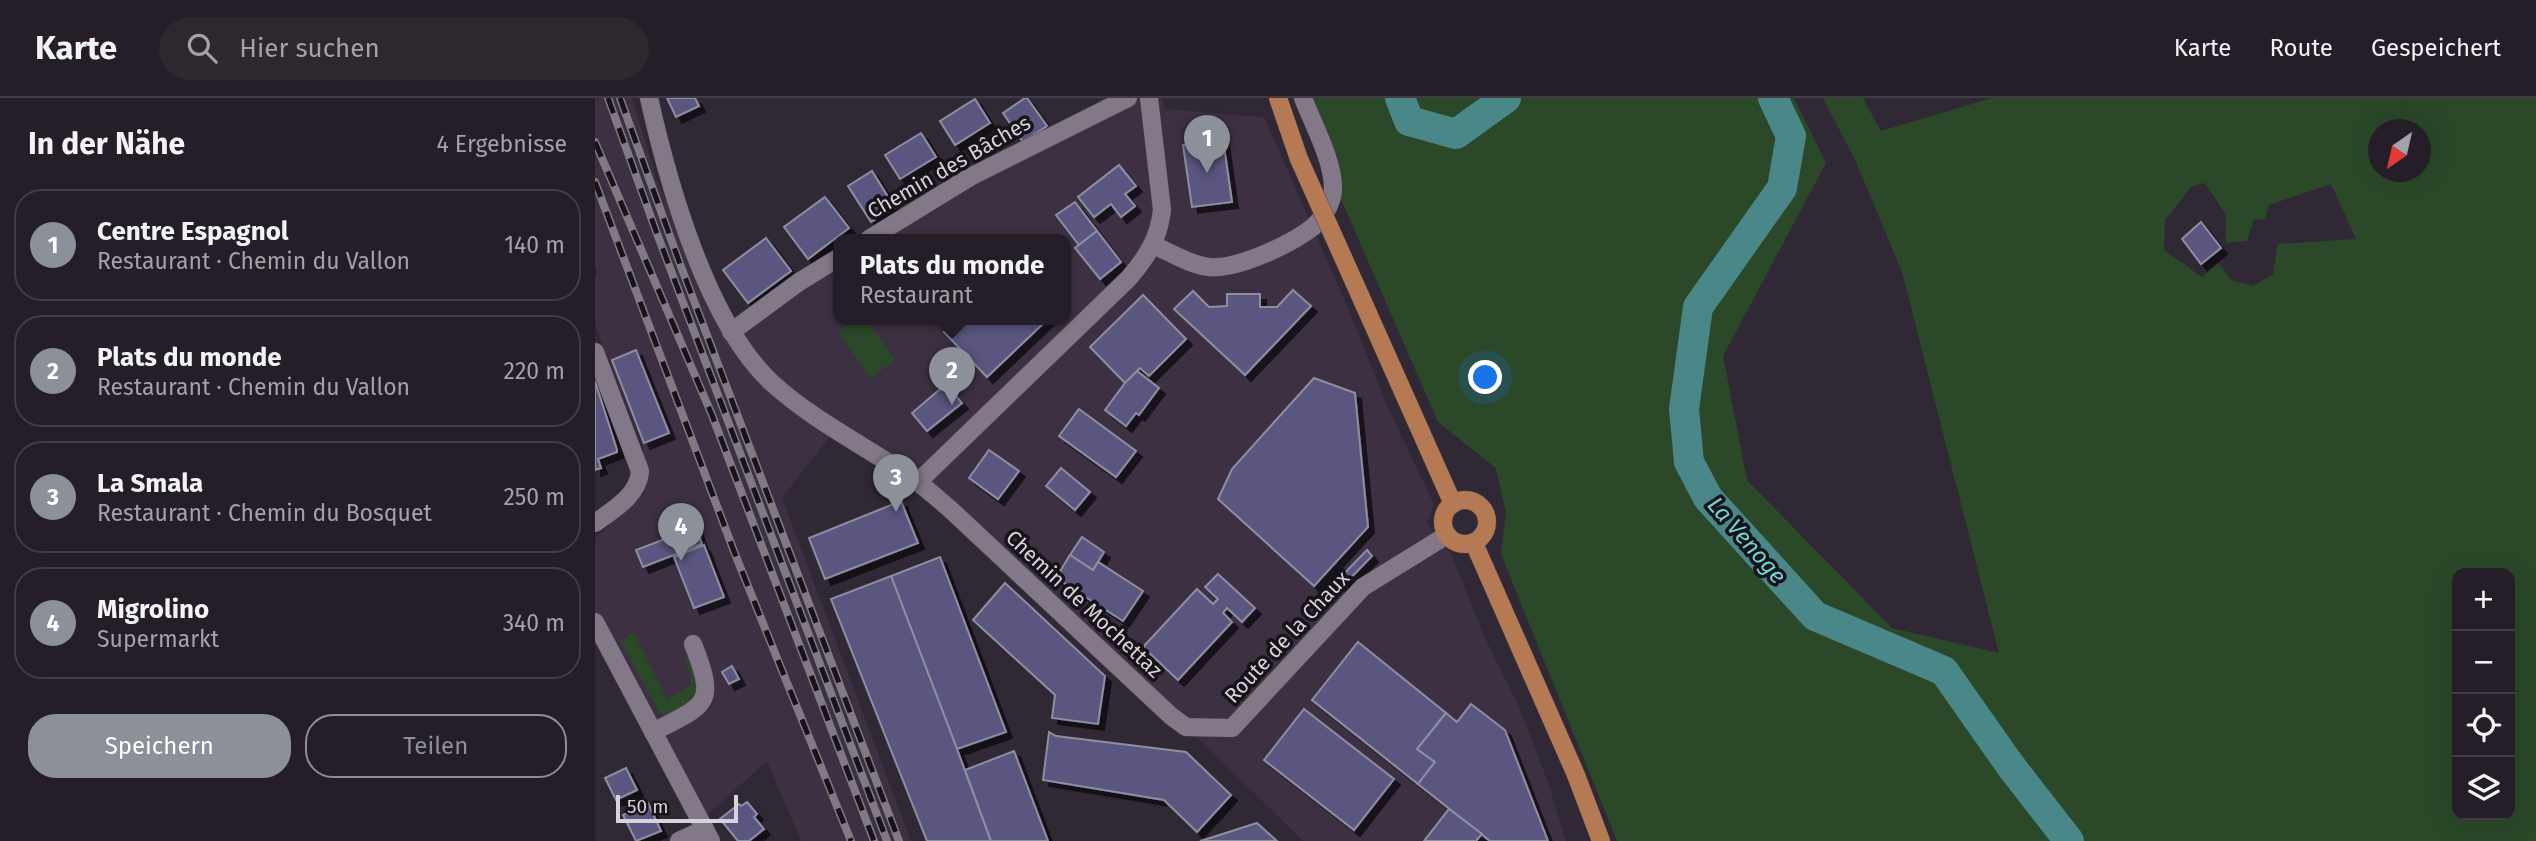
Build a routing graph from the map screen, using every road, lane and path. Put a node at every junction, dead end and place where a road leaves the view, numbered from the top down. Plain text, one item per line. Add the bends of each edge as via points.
1 (649, 98) edge
2 (1128, 98) edge
3 (1149, 98) edge
4 (1278, 98) edge
5 (1303, 98) edge
6 (877, 234) edge
7 (1153, 245) junction
8 (833, 261) edge
9 (731, 332) junction
10 (595, 352) edge
11 (918, 482) junction
12 (1453, 504) junction
13 (595, 523) edge
14 (1447, 535) junction
15 (1475, 543) junction
16 (595, 622) edge
17 (693, 644) dead end
18 (1232, 728) joint
19 (653, 732) junction
20 (708, 835) edge
21 (679, 841) edge
22 (1601, 841) edge

1 - 9 street, Chemin de Mochettaz via 673,191 710,291
2 - 6 street, Chemin des Bâches via 970,177
3 - 7 street via 1162,210
4 - 12 main road, bridge via 1299,159
5 - 7 street via 1330,166 1333,188 1327,210 1315,225 1296,238 1227,267 1198,264
7 - 11 street via 1129,278
8 - 9 street
9 - 11 street, Chemin de Mochettaz via 760,371 791,399
10 - 13 street via 640,481
11 - 18 street, Chemin de Mochettaz via 1171,716 1186,727
12 - 14 main road via 1443,522
12 - 15 main road via 1474,502 1485,512 1487,526
14 - 15 main road via 1459,544
14 - 18 street, Route de la Chaux via 1363,587
15 - 22 main road
16 - 19 street
17 - 19 street via 705,675 705,695 694,711
19 - 20 street
20 - 21 street

